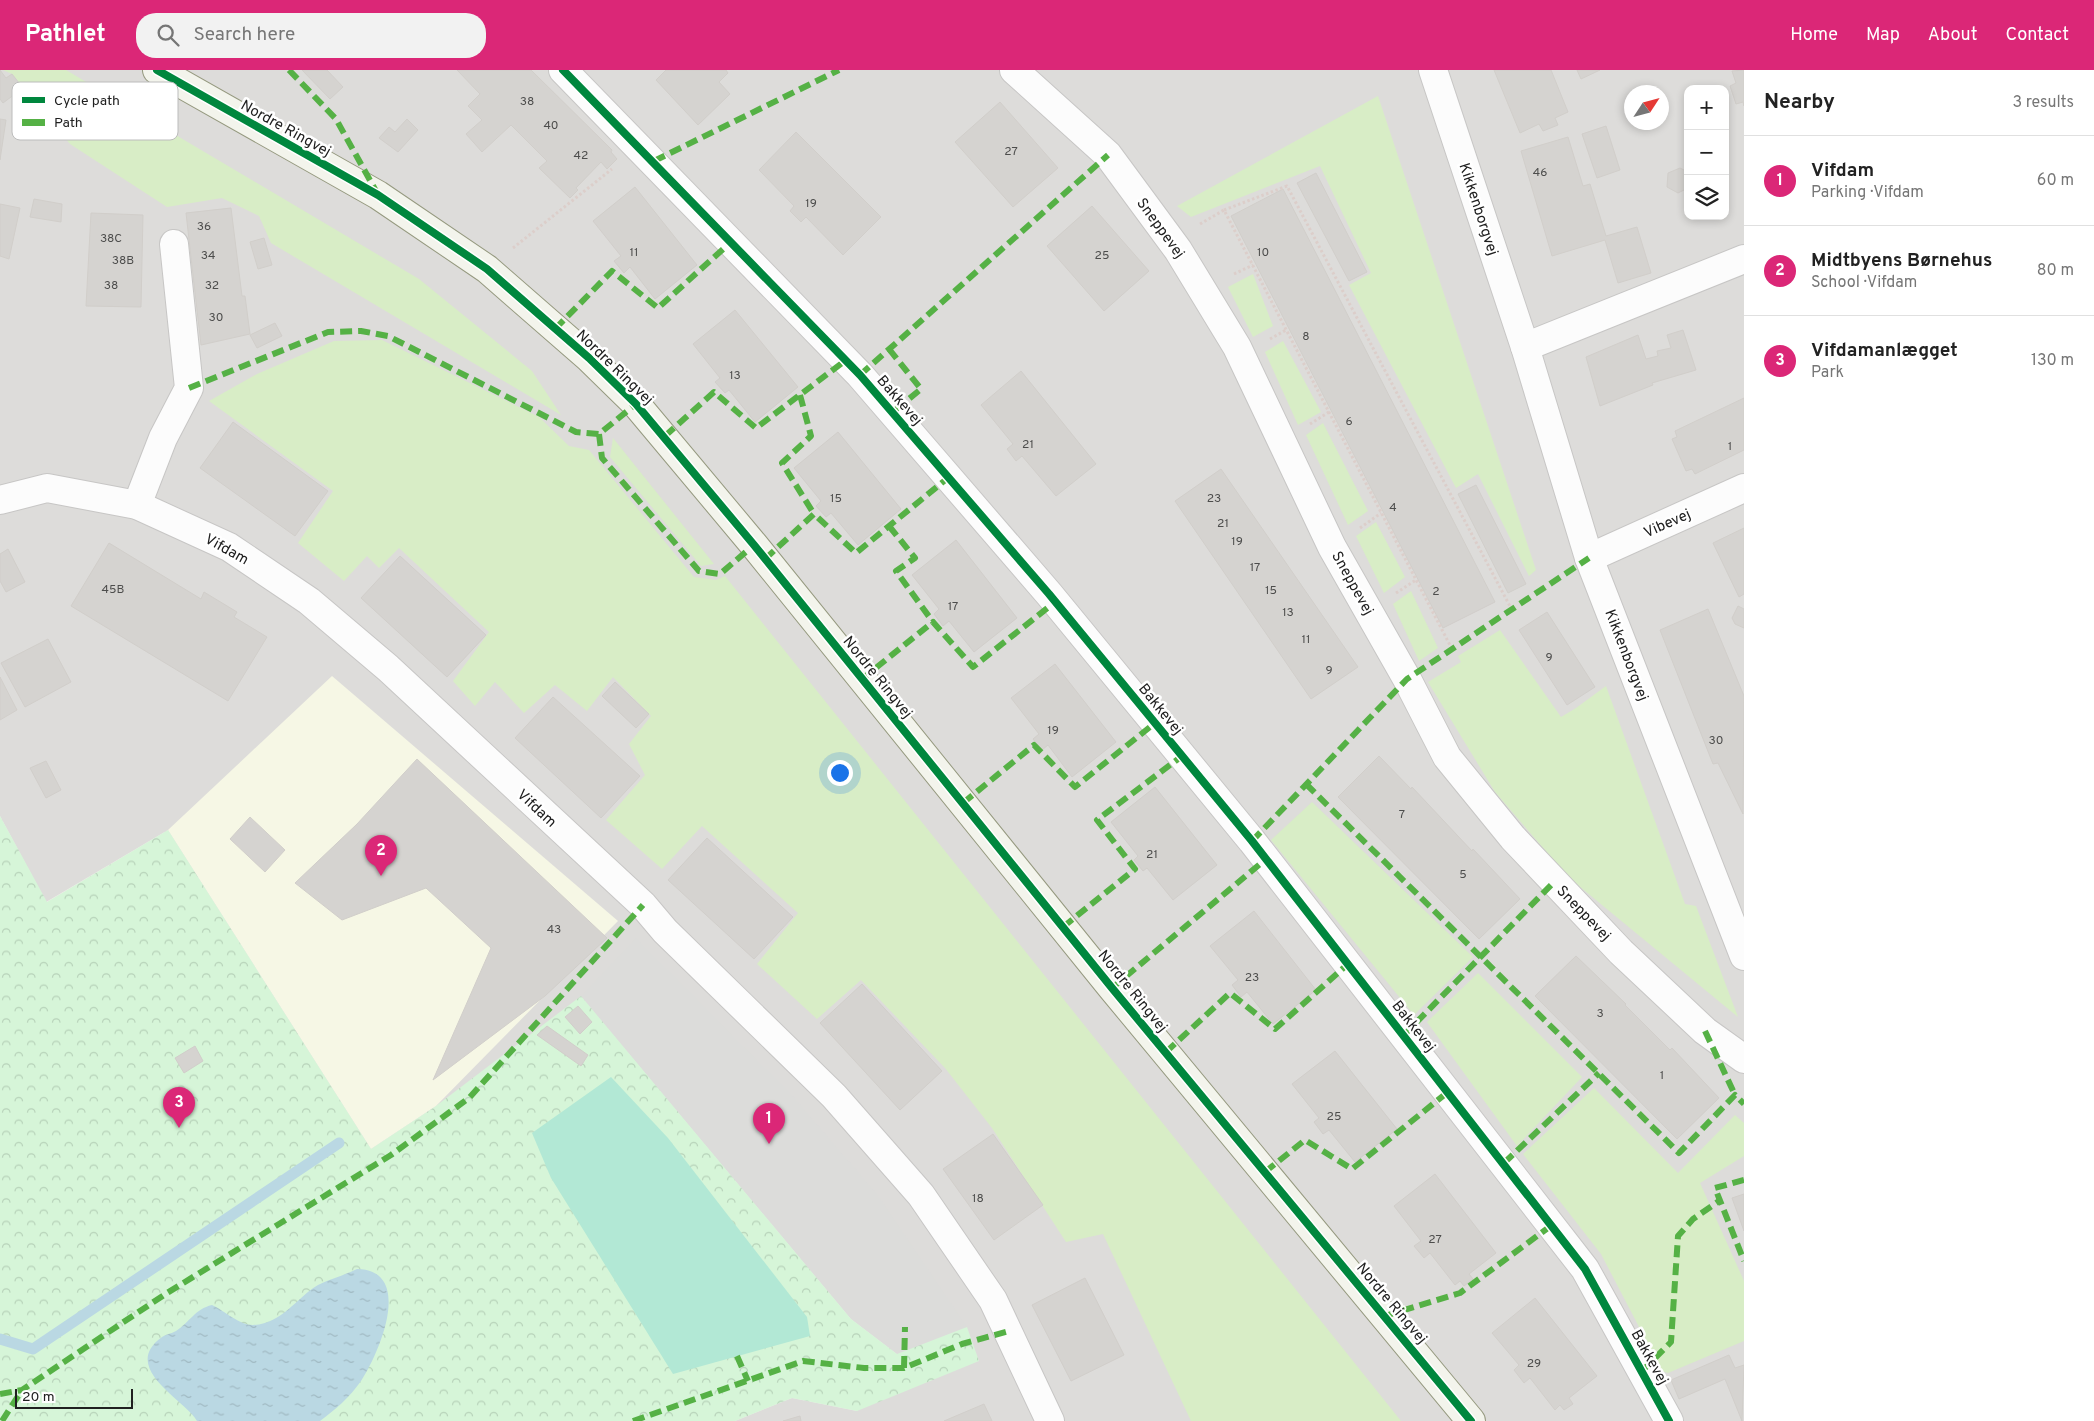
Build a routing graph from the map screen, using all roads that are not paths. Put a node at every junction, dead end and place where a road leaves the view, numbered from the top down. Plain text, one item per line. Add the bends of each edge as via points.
1 (156, 70) edge
2 (563, 70) edge
3 (1014, 70) edge
4 (1433, 70) edge
5 (177, 82) edge
6 (178, 82) edge
7 (174, 244) dead end
8 (1744, 259) edge
9 (1525, 347) junction
10 (1744, 488) edge
11 (0, 500) edge
12 (136, 505) junction
13 (1589, 558) junction
14 (1744, 956) edge
15 (1744, 1059) edge
16 (1050, 1421) edge
17 (1471, 1421) edge
18 (1670, 1421) edge

1 - 5 main road, Nordre Ringvej
2 - 18 street, Bakkevej via 860,375 1049,594 1252,840 1586,1269
3 - 15 street, Sneppevej via 1108,155 1171,240 1237,347 1332,547 1447,757 1513,838 1622,952 1705,1031
4 - 9 street, Kikkenborgvej
6 - 17 main road, Nordre Ringvej via 378,195 487,269 589,358 665,436 1112,988
7 - 12 street via 189,388 163,438
8 - 9 street
9 - 13 street, Kikkenborgvej
10 - 13 street, Vibevej
11 - 12 street, Vifdam via 47,488
12 - 16 street, Vifdam via 229,547 309,601 388,668 643,906 834,1096 920,1195 993,1300
13 - 14 street, Kikkenborgvej

